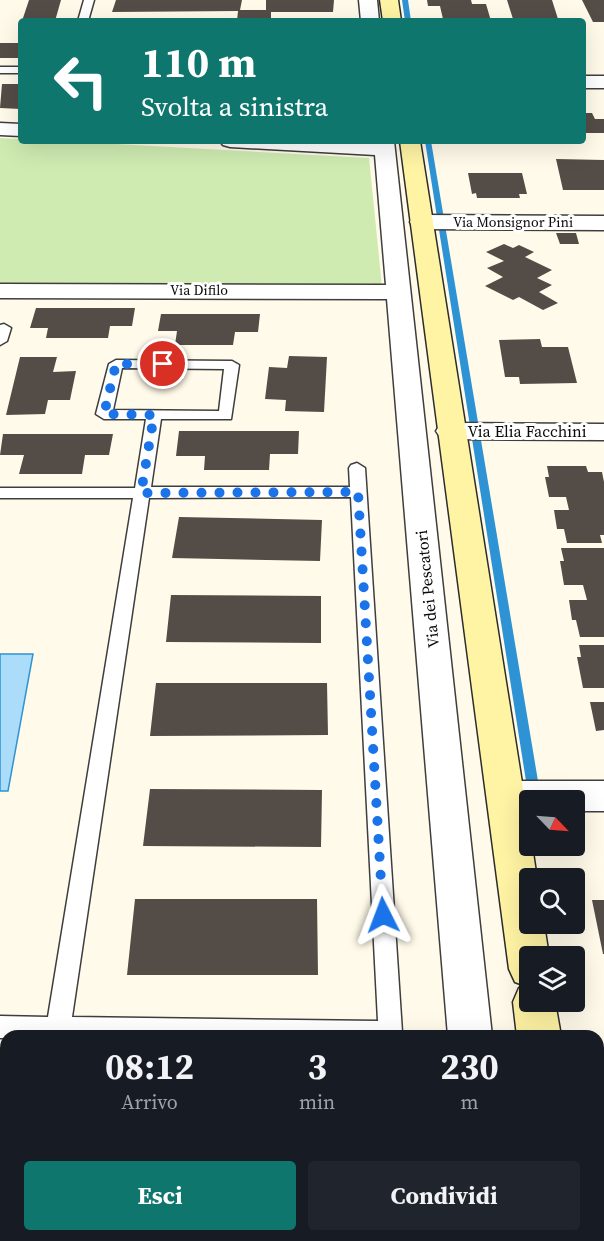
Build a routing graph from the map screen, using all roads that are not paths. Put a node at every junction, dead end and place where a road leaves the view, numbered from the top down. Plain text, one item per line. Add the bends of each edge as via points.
1 (89, 0) edge
2 (368, 0) edge
3 (389, 0) edge
4 (84, 18) edge
5 (370, 18) edge
6 (392, 18) edge
7 (0, 70) edge
8 (18, 70) edge
9 (586, 82) edge
10 (604, 82) edge
11 (0, 129) edge
12 (18, 130) edge
13 (393, 144) edge
14 (436, 222) junction
15 (604, 223) edge
16 (0, 291) edge
17 (398, 292) junction
18 (154, 415) junction
19 (457, 431) junction
20 (604, 432) edge
21 (357, 468) dead end
22 (358, 492) junction
23 (0, 493) edge
24 (141, 493) junction
25 (506, 796) junction
26 (604, 796) edge
27 (527, 946) edge
28 (535, 1012) edge
29 (0, 1028) edge
30 (29, 1030) edge
31 (58, 1030) edge
32 (390, 1030) edge
33 (469, 1030) edge
34 (538, 1030) edge

1 - 4 lane
2 - 5 street
3 - 6 street
7 - 8 lane
9 - 10 street
11 - 12 street
13 - 14 street
13 - 17 street, Via dei Pescatori
14 - 15 street, Via Monsignor Pini
14 - 19 street
16 - 17 street, Via Difilo
17 - 33 street, Via dei Pescatori
18 - 18 lane via 226,416 232,365 116,364 104,414
18 - 24 lane
19 - 20 street, Via Elia Facchini
19 - 25 street
21 - 22 lane
22 - 24 lane
22 - 32 lane
23 - 24 lane
24 - 31 lane
25 - 26 street
25 - 27 street
28 - 34 street
29 - 30 lane

